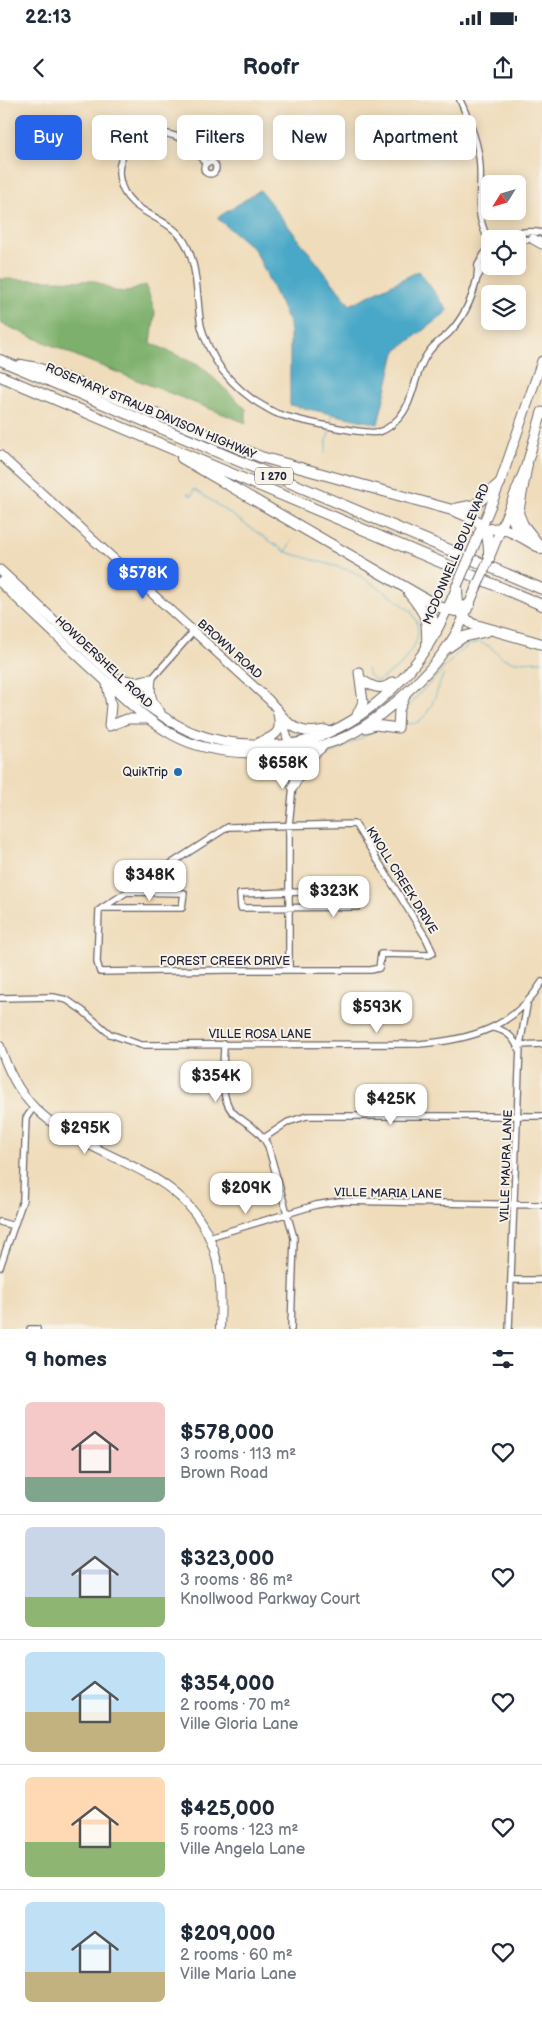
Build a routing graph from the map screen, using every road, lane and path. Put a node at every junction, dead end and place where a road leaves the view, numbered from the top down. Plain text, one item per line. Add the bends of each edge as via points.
1 (460, 100) edge
2 (206, 164) dead end
3 (483, 230) edge
4 (526, 232) edge
5 (542, 233) edge
6 (526, 240) edge
7 (539, 241) edge
8 (481, 260) edge
9 (481, 271) edge
10 (477, 278) junction
11 (3, 361) edge
12 (542, 361) edge
13 (0, 376) edge
14 (542, 412) edge
15 (158, 443) junction
16 (0, 455) edge
17 (527, 464) junction
18 (500, 483) junction
19 (511, 507) junction
20 (452, 510) junction
21 (502, 528) junction
22 (483, 530) junction
23 (523, 538) junction
24 (542, 549) edge
25 (490, 553) junction
26 (0, 570) edge
27 (0, 582) edge
28 (457, 586) junction
29 (406, 588) junction
30 (542, 589) edge
31 (421, 597) junction
32 (470, 604) joint
33 (542, 605) edge
34 (446, 610) junction
35 (462, 613) junction
36 (491, 630) junction
37 (194, 631) junction
38 (436, 632) junction
39 (542, 644) edge
40 (427, 647) junction
41 (447, 648) junction
42 (416, 662) junction
43 (150, 679) junction
44 (111, 680) junction
45 (408, 689) junction
46 (136, 697) junction
47 (128, 703) junction
48 (279, 713) junction
49 (149, 719) junction
50 (167, 719) junction
51 (351, 722) junction
52 (357, 730) junction
53 (336, 731) junction
54 (252, 744) junction
55 (327, 744) junction
56 (290, 748) junction
57 (293, 787) junction
58 (289, 826) junction
59 (127, 892) junction
60 (289, 892) junction
61 (102, 908) junction
62 (289, 908) junction
63 (433, 953) joint
64 (290, 970) junction
65 (542, 982) edge
66 (0, 998) edge
67 (527, 1005) junction
68 (491, 1028) junction
69 (224, 1044) junction
70 (520, 1044) junction
71 (542, 1044) edge
72 (0, 1046) edge
73 (520, 1052) junction
74 (34, 1107) junction
75 (518, 1116) junction
76 (542, 1116) edge
77 (264, 1138) junction
78 (515, 1205) junction
79 (542, 1205) edge
80 (288, 1214) junction
81 (0, 1222) edge
82 (14, 1226) junction
83 (209, 1237) junction
84 (0, 1267) edge
85 (511, 1280) junction
86 (542, 1280) edge
87 (30, 1329) edge
88 (37, 1329) edge
89 (220, 1329) edge
90 (291, 1329) edge
91 (509, 1329) edge

1 - 3 street via 477,146 479,216
2 - 10 street via 177,136 145,135 129,146 123,157 120,181 132,202 182,237 193,268 202,327 221,369 246,395 281,415 364,433 379,432 389,427 405,409 430,350 457,323 471,302
4 - 5 street
6 - 7 street
8 - 10 street
9 - 10 street
11 - 20 highway via 37,368 261,457
11 - 30 highway, ROSEMARY STRAUB DAVISON HIGHWAY / I 270
12 - 18 main road, MCDONNELL BOULEVARD
13 - 15 highway, I 270
14 - 17 main road
15 - 29 highway
15 - 33 highway, I 270
16 - 37 street, BROWN ROAD
17 - 19 main road
17 - 24 highway via 518,514
18 - 20 highway via 475,505
18 - 22 main road, MCDONNELL BOULEVARD
19 - 21 main road
19 - 23 highway via 512,519
20 - 22 highway via 471,516
21 - 22 highway
21 - 23 highway
21 - 25 main road
22 - 25 highway via 488,536
22 - 28 main road, MCDONNELL BOULEVARD, bridge
23 - 24 highway
25 - 32 main road, bridge
26 - 44 main road, HOWDERSHELL ROAD
27 - 44 main road, HOWDERSHELL ROAD
28 - 34 main road, MCDONNELL BOULEVARD
28 - 35 highway
29 - 31 highway
29 - 40 highway via 427,621
31 - 34 highway
31 - 38 highway via 431,612
32 - 35 highway
34 - 35 highway
34 - 38 main road, MCDONNELL BOULEVARD
35 - 36 highway via 472,624
35 - 41 main road
36 - 39 highway
36 - 41 highway via 470,634
37 - 43 street
37 - 48 street, BROWN ROAD via 259,690
38 - 40 main road, MCDONNELL BOULEVARD
40 - 42 main road, MCDONNELL BOULEVARD
41 - 45 main road
42 - 51 main road, MCDONNELL BOULEVARD via 389,691
42 - 51 main road via 387,687 380,689 372,687 361,676 363,702
43 - 44 main road via 136,682
43 - 46 street
43 - 50 main road via 152,700
44 - 46 main road, HOWDERSHELL ROAD
44 - 47 main road, HOWDERSHELL ROAD
44 - 49 main road via 109,726 127,719
45 - 52 main road
45 - 52 main road via 399,710 398,728 374,725
46 - 47 street
46 - 50 main road, HOWDERSHELL ROAD
47 - 49 main road, HOWDERSHELL ROAD
48 - 53 main road via 293,727 307,732
48 - 54 main road via 277,734
48 - 56 street, BROWN ROAD
49 - 56 main road, HOWDERSHELL ROAD via 174,736 210,749 245,753
50 - 54 main road, HOWDERSHELL ROAD via 194,733
51 - 53 main road, MCDONNELL BOULEVARD
52 - 55 main road
53 - 56 main road, MCDONNELL BOULEVARD
54 - 56 main road, HOWDERSHELL ROAD
55 - 56 main road
55 - 57 main road via 308,760
56 - 57 street
57 - 58 street
58 - 59 street, KNOLL CREEK DRIVE via 228,826
58 - 60 street
58 - 63 street, KNOLL CREEK DRIVE via 355,824
59 - 61 street
59 - 61 street via 184,893 182,908
60 - 62 street
60 - 62 street via 240,894 241,908
60 - 62 street via 357,893 357,907
61 - 64 street, FOREST CREEK DRIVE via 97,920 100,972
62 - 64 street
63 - 64 street, FOREST CREEK DRIVE via 381,954 379,968 371,970
65 - 67 street, VILLE ROSA LANE
66 - 69 street, VILLE ROSA LANE via 54,997 67,1000 110,1034 141,1044
67 - 68 street, VILLE ROSA LANE
67 - 70 street, VILLE MAURA LANE
68 - 69 street, VILLE ROSA LANE via 462,1038 419,1044
68 - 73 street via 508,1034
69 - 77 street via 227,1104 236,1116
70 - 71 street
70 - 73 street, VILLE MAURA LANE
72 - 74 street via 10,1074
73 - 75 street, VILLE MAURA LANE
74 - 82 street via 26,1118 23,1200
74 - 83 street via 69,1134 167,1184 198,1217
75 - 76 street
75 - 77 street via 307,1116 288,1122
75 - 78 street, VILLE MAURA LANE
77 - 80 street
78 - 79 street, VILLE MARIA LANE
78 - 80 street, VILLE MARIA LANE via 340,1200
78 - 85 street, VILLE MAURA LANE
80 - 83 street, VILLE MARIA LANE
80 - 90 street via 294,1238
81 - 82 street
82 - 84 street
83 - 89 street via 220,1277
85 - 86 street
85 - 91 street, VILLE MAURA LANE
87 - 88 street

